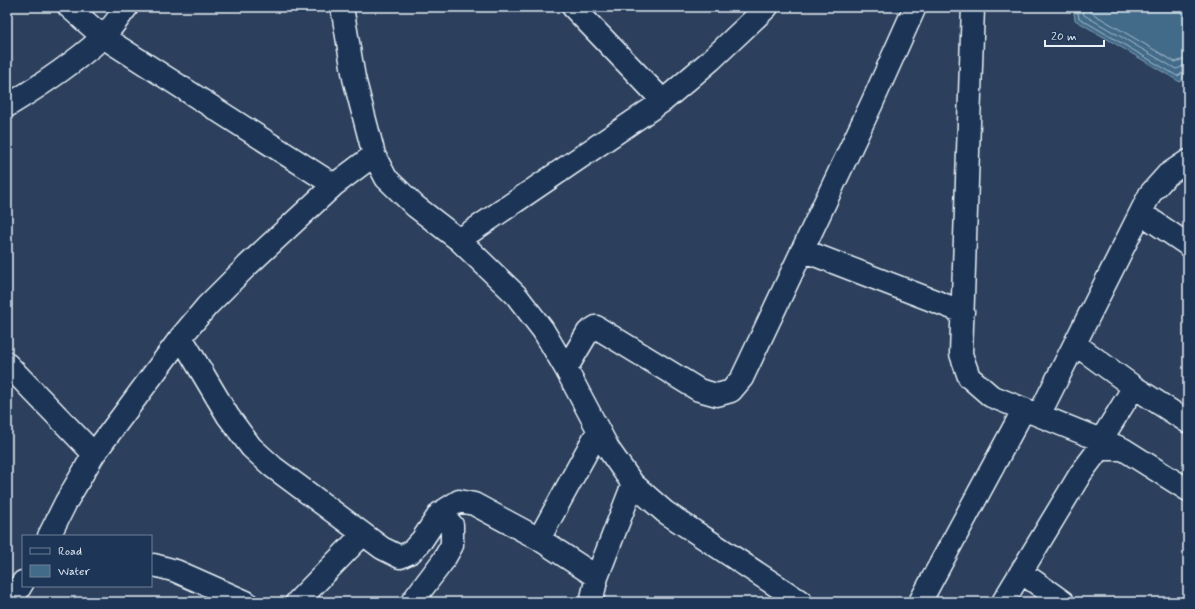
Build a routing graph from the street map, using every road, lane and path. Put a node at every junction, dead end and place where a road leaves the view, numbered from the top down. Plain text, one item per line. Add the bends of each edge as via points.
1 (69, 7) edge
2 (127, 7) edge
3 (342, 7) edge
4 (573, 7) edge
5 (767, 7) edge
6 (915, 7) edge
7 (973, 7) edge
8 (103, 37) junction
9 (663, 101) junction
10 (7, 106) edge
11 (374, 155) junction
12 (1188, 161) edge
13 (334, 185) junction
14 (1141, 213) junction
15 (459, 240) junction
16 (1188, 245) edge
17 (802, 250) junction
18 (963, 312) junction
19 (181, 337) junction
20 (1075, 344) junction
21 (7, 364) edge
22 (566, 369) junction
23 (1134, 387) junction
24 (1032, 412) junction
25 (1188, 422) edge
26 (598, 431) junction
27 (1101, 440) junction
28 (1123, 449) junction
29 (94, 454) junction
30 (633, 484) junction
31 (1188, 490) edge
32 (440, 514) junction
33 (363, 534) junction
34 (50, 535) edge
35 (539, 539) junction
36 (152, 566) edge
37 (1021, 572) junction
38 (597, 577) junction
39 (22, 584) edge
40 (11, 602) edge
41 (246, 602) edge
42 (297, 602) edge
43 (412, 602) edge
44 (591, 602) edge
45 (801, 602) edge
46 (920, 602) edge
47 (1003, 602) edge
48 (1063, 602) edge

1 - 8 street
2 - 8 street
3 - 11 street via 354,78
4 - 9 street
5 - 9 street
6 - 17 street
7 - 18 street
8 - 10 street
8 - 13 street
9 - 15 street
11 - 13 street
11 - 15 street via 386,178 415,206
12 - 14 street via 1167,175 1150,194
13 - 19 street via 248,264
14 - 16 street
14 - 20 street
15 - 22 street via 516,295 543,330
17 - 18 street
17 - 22 street via 742,378 731,391 717,395 699,390 596,327 588,332
18 - 24 street via 961,354 969,377 992,396
19 - 29 street
19 - 33 street via 228,416 251,447 273,467
20 - 23 street
20 - 24 street
21 - 29 street
22 - 26 street
23 - 25 street
23 - 27 street
24 - 27 street
24 - 46 street
26 - 30 street
26 - 35 street
27 - 28 street
28 - 31 street
28 - 37 street via 1099,449 1081,473
29 - 34 street
30 - 38 street
30 - 45 street via 665,512
32 - 33 street via 412,552 400,558
32 - 35 street via 459,501 474,504
32 - 43 street via 452,525 452,545
33 - 42 street
35 - 38 street
36 - 41 street via 176,571
37 - 47 street
37 - 48 street
38 - 44 street
39 - 40 street

